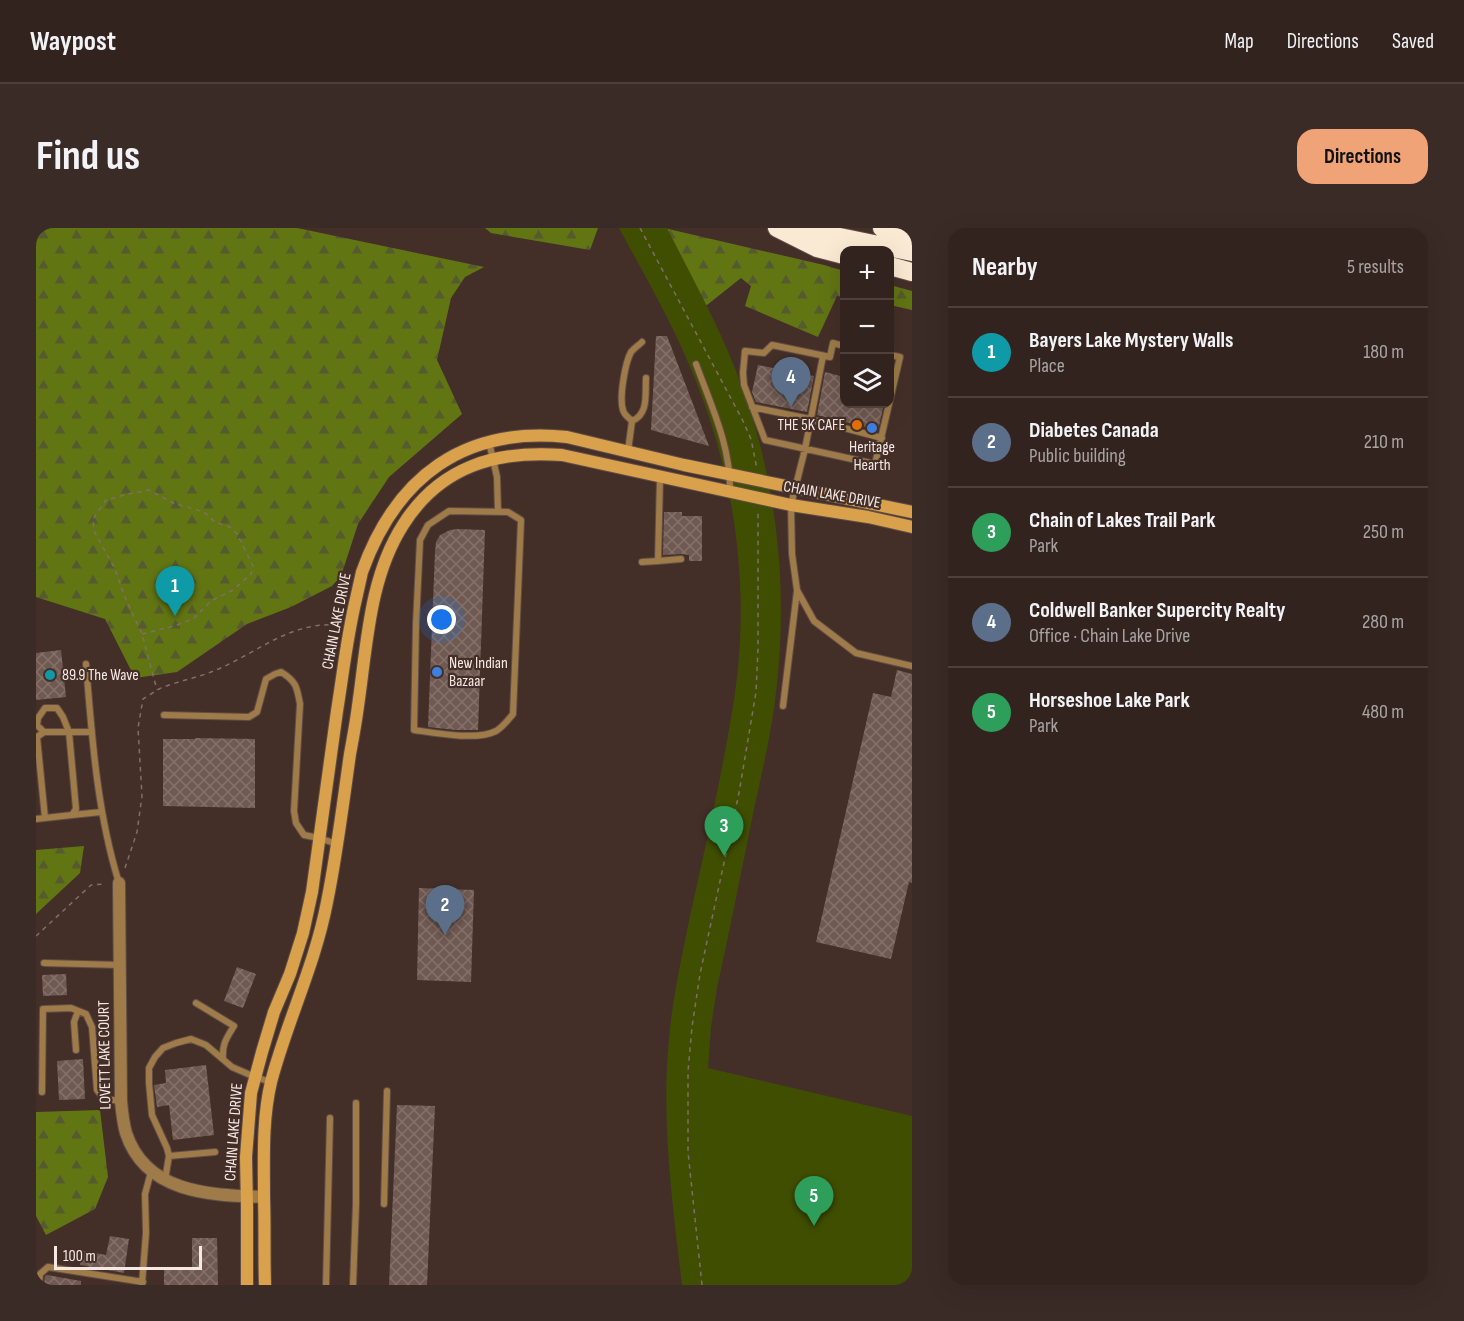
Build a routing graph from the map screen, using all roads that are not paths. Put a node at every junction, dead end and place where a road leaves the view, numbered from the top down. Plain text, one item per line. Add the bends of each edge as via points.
1 (777, 228) edge
2 (796, 228) edge
3 (882, 228) edge
4 (912, 234) edge
5 (912, 252) edge
6 (840, 254) edge
7 (894, 267) edge
8 (912, 272) edge
9 (642, 342) dead end
10 (840, 345) edge
11 (823, 356) junction
12 (894, 356) edge
13 (696, 364) dead end
14 (646, 378) dead end
15 (894, 384) edge
16 (752, 407) junction
17 (889, 408) edge
18 (810, 419) junction
19 (632, 421) junction
20 (882, 438) junction
21 (488, 442) junction
22 (805, 449) junction
23 (628, 451) junction
24 (493, 459) junction
25 (684, 465) junction
26 (730, 474) junction
27 (660, 477) junction
28 (682, 481) junction
29 (796, 488) junction
30 (730, 491) junction
31 (791, 505) junction
32 (498, 512) junction
33 (912, 512) edge
34 (912, 528) edge
35 (681, 559) dead end
36 (657, 561) junction
37 (642, 562) dead end
38 (797, 590) junction
39 (86, 664) dead end
40 (912, 666) edge
41 (783, 706) dead end
42 (164, 715) dead end
43 (37, 725) edge
44 (44, 732) junction
45 (69, 732) junction
46 (92, 732) junction
47 (101, 812) junction
48 (72, 815) junction
49 (45, 818) junction
50 (36, 819) edge
51 (319, 838) junction
52 (337, 844) junction
53 (119, 883) joint
54 (44, 963) dead end
55 (120, 965) junction
56 (196, 1003) dead end
57 (78, 1011) junction
58 (76, 1050) dead end
59 (223, 1059) junction
60 (255, 1077) junction
61 (272, 1082) junction
62 (387, 1091) dead end
63 (42, 1092) dead end
64 (120, 1101) junction
65 (356, 1103) dead end
66 (330, 1118) dead end
67 (215, 1152) dead end
68 (169, 1156) junction
69 (152, 1172) junction
70 (165, 1180) junction
71 (246, 1196) junction
72 (264, 1197) junction
73 (384, 1204) dead end
74 (142, 1283) edge
75 (39, 1285) edge
76 (247, 1285) edge
77 (265, 1285) edge
78 (326, 1285) edge
79 (353, 1285) edge

1 - 6 highway
2 - 5 highway
3 - 4 highway
7 - 8 highway
9 - 19 lane via 627,362 622,396 622,410
10 - 11 lane via 833,343 830,357
11 - 16 lane via 772,345 764,353 745,351 744,385
11 - 18 lane
12 - 15 lane via 900,357
13 - 26 lane
14 - 19 lane via 644,411
16 - 18 lane
16 - 22 lane via 765,440
17 - 20 lane
18 - 20 lane
18 - 22 lane
19 - 23 lane
20 - 22 lane via 875,464
21 - 23 street, CHAIN LAKE DRIVE via 548,435
21 - 24 lane
21 - 51 street, CHAIN LAKE DRIVE via 435,466 407,492 384,524 362,573 350,626
22 - 29 lane
23 - 25 street, CHAIN LAKE DRIVE
24 - 27 street, CHAIN LAKE DRIVE via 538,453 562,455
24 - 32 lane
24 - 52 street, CHAIN LAKE DRIVE via 450,476 433,490 404,524 384,564 371,618
25 - 26 street, CHAIN LAKE DRIVE
25 - 28 lane
26 - 29 street, CHAIN LAKE DRIVE
26 - 30 lane
27 - 28 street, CHAIN LAKE DRIVE
27 - 36 lane
28 - 30 street, CHAIN LAKE DRIVE
29 - 31 lane
29 - 33 street, CHAIN LAKE DRIVE
30 - 31 street, CHAIN LAKE DRIVE
31 - 34 street, CHAIN LAKE DRIVE
31 - 38 lane
32 - 32 lane via 521,520 513,714 494,733 471,736 414,730 420,540 428,525 449,511
35 - 36 lane
36 - 37 lane
38 - 40 lane via 814,621 856,653
38 - 41 lane
39 - 46 lane
42 - 51 lane via 249,717 257,712 266,679 281,672 289,677 300,704 296,823 304,835
43 - 44 lane
43 - 45 lane via 45,708 57,708
44 - 45 lane
44 - 49 lane via 37,737
45 - 46 lane
45 - 48 lane via 76,809
46 - 47 lane
47 - 48 lane
47 - 53 lane
48 - 49 lane
49 - 50 lane
51 - 52 lane
51 - 60 street, CHAIN LAKE DRIVE via 303,933
52 - 61 street, CHAIN LAKE DRIVE via 316,950
53 - 55 street, LOVETT LAKE COURT
54 - 55 lane
55 - 64 street, LOVETT LAKE COURT
56 - 59 lane via 234,1026 225,1040
57 - 58 lane via 74,1022
57 - 63 lane via 43,1009
57 - 64 lane via 86,1014 92,1027 97,1090 104,1099
59 - 60 lane
59 - 68 lane via 206,1044 191,1039 163,1048 149,1068 152,1114
60 - 61 lane
60 - 71 street, CHAIN LAKE DRIVE
61 - 72 street, CHAIN LAKE DRIVE via 265,1128
62 - 73 lane
64 - 69 street, LOVETT LAKE COURT via 129,1141
65 - 79 lane
66 - 78 lane
67 - 68 lane
68 - 70 lane
69 - 70 street, LOVETT LAKE COURT
69 - 74 lane via 145,1194
70 - 71 street, LOVETT LAKE COURT via 190,1190
71 - 72 street, LOVETT LAKE COURT
71 - 76 street, CHAIN LAKE DRIVE
72 - 77 street, CHAIN LAKE DRIVE
74 - 75 lane via 48,1267 40,1274

